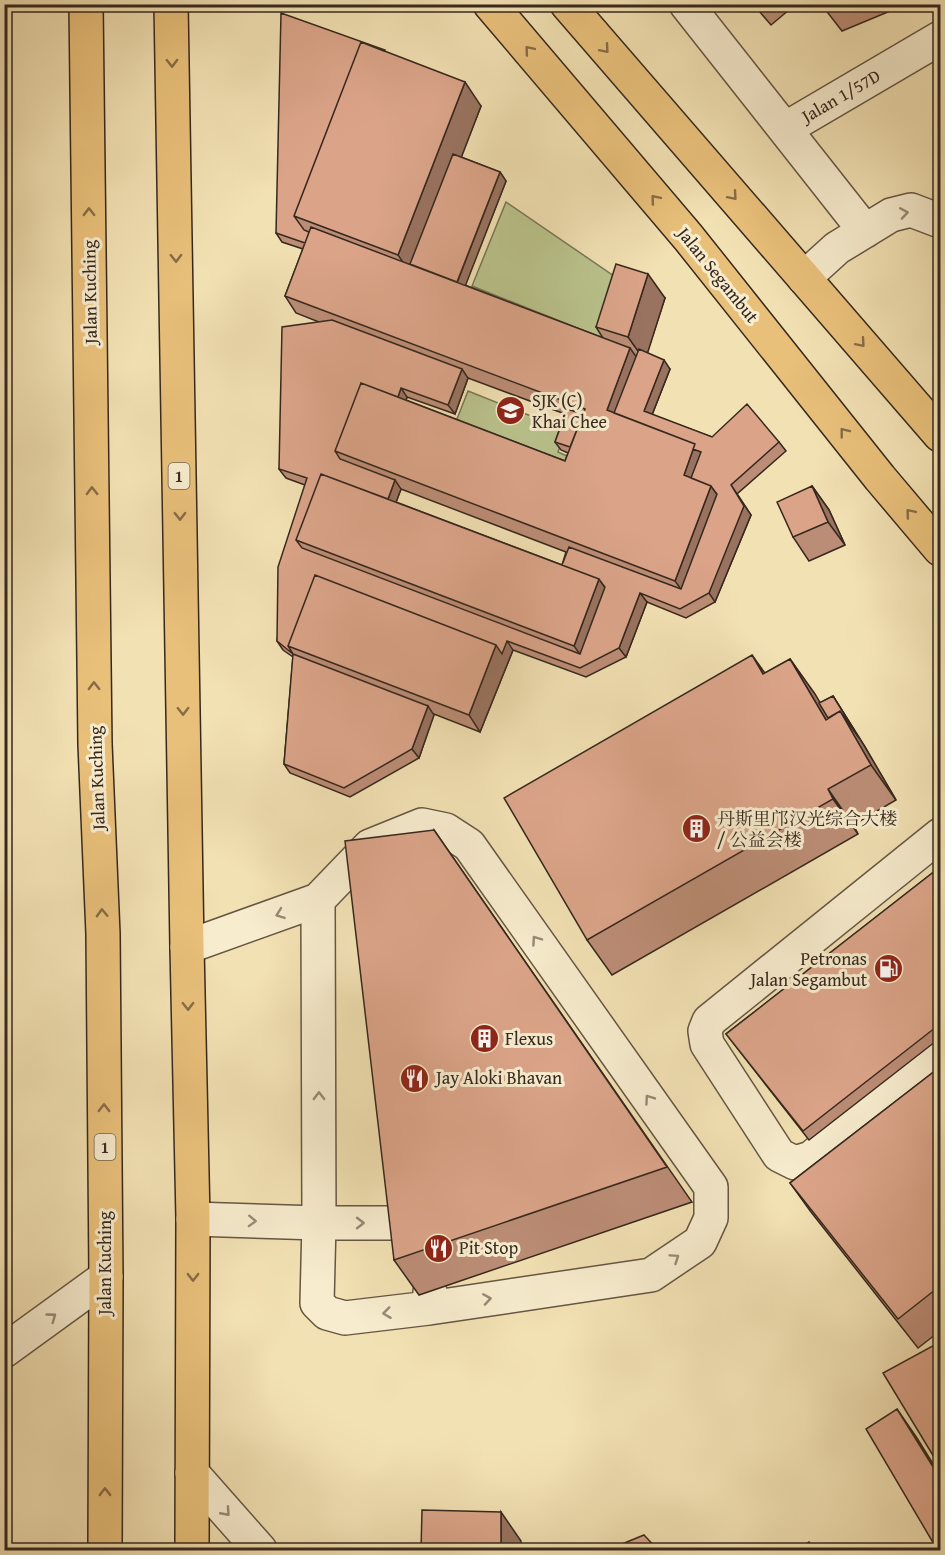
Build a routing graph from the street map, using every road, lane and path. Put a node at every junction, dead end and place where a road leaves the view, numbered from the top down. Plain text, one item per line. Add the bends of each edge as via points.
1 (86, 4) edge
2 (171, 4) edge
3 (490, 4) edge
4 (567, 4) edge
5 (686, 4) edge
6 (940, 38) edge
7 (785, 129) junction
8 (940, 221) edge
9 (865, 231) junction
10 (804, 279) junction
11 (940, 434) edge
12 (940, 549) edge
13 (940, 835) edge
14 (318, 900) junction
15 (187, 947) junction
16 (940, 1051) edge
17 (193, 1219) junction
18 (320, 1223) junction
19 (411, 1223) edge
20 (106, 1276) junction
21 (4, 1352) edge
22 (192, 1473) junction
23 (105, 1551) edge
24 (192, 1551) edge
25 (260, 1551) edge

20 -> 1 main road, Jalan Kuching / 1
2 -> 15 main road, 1
12 -> 3 main road, Jalan Segambut via 688,237
4 -> 10 main road
5 - 7 street, Jalan 1/57D
6 - 7 street, Jalan 1/57D
7 - 9 street
9 -> 8 street via 891,215 911,210
9 - 10 street via 837,248
10 -> 11 main road
13 - 16 street via 710,1021 705,1031 707,1044 779,1155 795,1163 811,1158
14 -> 15 street
18 -> 14 street
14 - 18 street via 370,846 422,825 446,830 469,845 711,1187 711,1218 700,1242 651,1275 429,1300 345,1318 327,1312 317,1303
15 -> 17 main road, 1
17 -> 18 street
17 -> 22 main road, 1
18 -> 19 street
21 -> 20 street
23 -> 20 main road, Jalan Kuching / 1
22 - 24 main road, 1
22 -> 25 street

